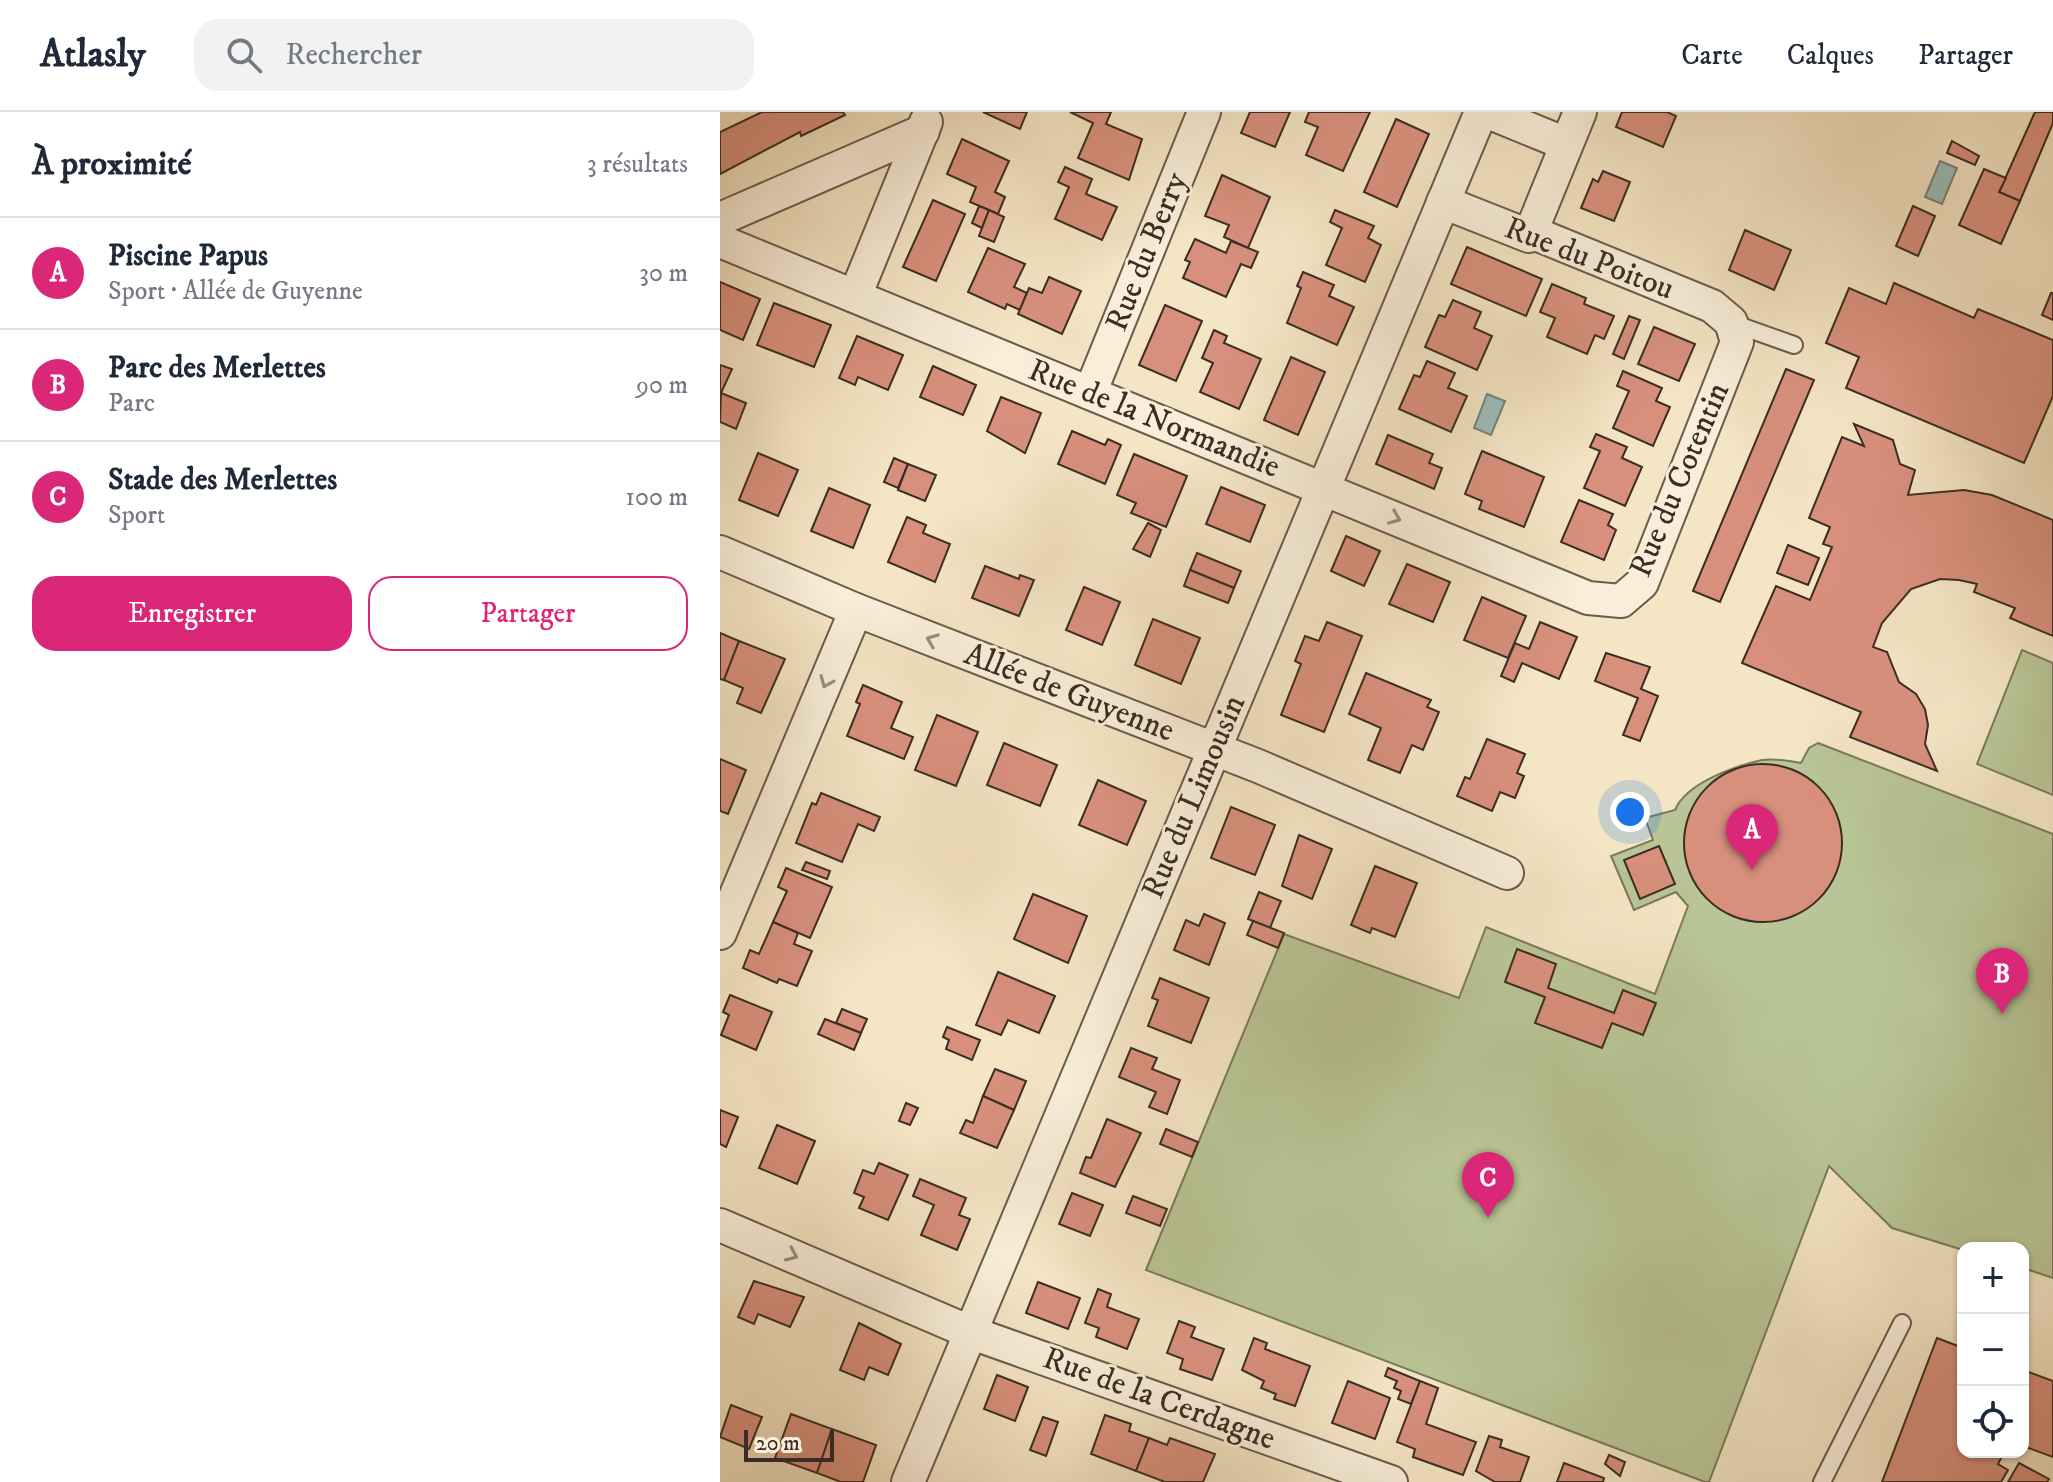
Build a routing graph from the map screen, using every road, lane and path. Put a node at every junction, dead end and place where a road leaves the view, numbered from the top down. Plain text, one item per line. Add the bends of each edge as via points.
1 (1204, 112) edge
2 (1481, 112) edge
3 (1488, 112) edge
4 (1580, 112) edge
5 (926, 121) edge
6 (1566, 144) junction
7 (1443, 202) junction
8 (720, 219) edge
9 (1531, 232) junction
10 (720, 241) edge
11 (855, 296) junction
12 (1731, 322) junction
13 (1794, 345) dead end
14 (1090, 393) junction
15 (1323, 488) junction
16 (720, 552) edge
17 (1588, 598) joint
18 (856, 610) junction
19 (1214, 749) junction
20 (1507, 873) dead end
21 (720, 933) edge
22 (720, 1225) edge
23 (1902, 1323) dead end
24 (972, 1333) junction
25 (908, 1482) edge
26 (1391, 1482) edge
27 (1822, 1482) edge

1 - 14 street, Rue du Berry
2 - 7 street, Rue du Limousin
3 - 6 street
4 - 6 street
5 - 8 street
5 - 11 street
6 - 9 street
7 - 9 street, Rue du Poitou via 1529,236
7 - 15 street, Rue du Limousin
9 - 12 street, Rue du Poitou via 1712,306
10 - 11 street, Rue de la Normandie
11 - 14 street, Rue de la Normandie
12 - 13 lane
12 - 17 street, Rue du Cotentin via 1737,342 1642,583 1621,601
14 - 15 street, Rue de la Normandie
15 -> 17 street, Rue de la Normandie
15 - 19 street, Rue du Limousin
16 - 18 street, Allée de Guyenne
19 -> 18 street, Allée de Guyenne
18 -> 21 street
19 - 20 street, Allée de Guyenne
19 - 24 street, Rue du Limousin
22 -> 24 street, Rue de la Cerdagne
23 - 27 lane
24 - 25 street, Rue du Limousin
24 - 26 street, Rue de la Cerdagne

